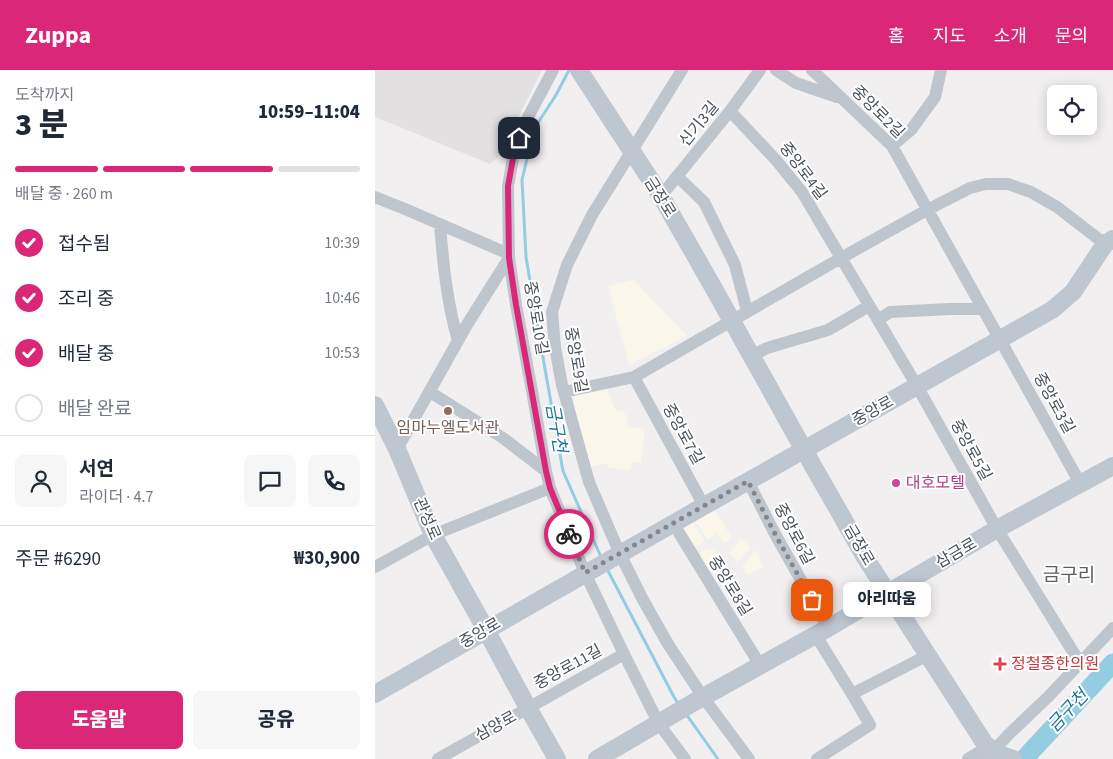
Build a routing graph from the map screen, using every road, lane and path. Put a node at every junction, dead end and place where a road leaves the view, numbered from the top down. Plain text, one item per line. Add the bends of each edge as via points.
1 (553, 70) edge
2 (682, 70) edge
3 (760, 70) edge
4 (776, 70) edge
5 (812, 70) edge
6 (941, 70) edge
7 (586, 75) edge
8 (841, 98) junction
9 (730, 111) junction
10 (892, 146) junction
11 (632, 152) junction
12 (677, 176) junction
13 (661, 196) junction
14 (375, 197) edge
15 (927, 210) junction
16 (439, 224) junction
17 (1109, 242) edge
18 (509, 256) junction
19 (841, 258) junction
20 (869, 306) junction
21 (983, 309) junction
22 (740, 316) junction
23 (878, 320) junction
24 (1000, 339) junction
25 (458, 341) junction
26 (752, 356) junction
27 (634, 378) junction
28 (917, 386) junction
29 (430, 392) junction
30 (564, 392) junction
31 (375, 405) edge
32 (397, 450) junction
33 (803, 450) junction
34 (1113, 466) edge
35 (546, 471) junction
36 (748, 481) junction
37 (1081, 484) junction
38 (550, 488) junction
39 (704, 506) junction
40 (673, 524) junction
41 (997, 529) junction
42 (433, 535) junction
43 (615, 556) junction
44 (375, 567) edge
45 (585, 573) junction
46 (888, 593) junction
47 (1113, 628) edge
48 (487, 630) junction
49 (821, 631) junction
50 (624, 654) junction
51 (927, 655) junction
52 (1080, 663) junction
53 (760, 665) junction
54 (375, 694) edge
55 (852, 694) junction
56 (700, 699) junction
57 (528, 708) junction
58 (661, 722) junction
59 (997, 754) edge
60 (438, 759) edge
61 (557, 759) edge
62 (597, 759) edge
63 (685, 759) edge
64 (749, 759) edge
65 (817, 759) edge
66 (968, 759) edge

1 - 18 street, 중앙로10길 via 525,123 514,153 508,186
2 - 11 street
3 - 9 street, 신기3길
4 - 8 street via 796,83
5 - 8 street, 중앙로2길
6 - 10 street via 935,97 911,130
7 - 11 main road, 금장로
8 - 10 street, 중앙로2길
9 - 12 street, 신기3길
9 - 19 street, 중앙로4길 via 802,192
10 - 15 street, 중앙로2길
11 - 13 main road, 금장로
11 - 30 street, 중앙로9길 via 592,215 557,293 552,312
12 - 13 street, 신기3길
12 - 22 street via 704,202 735,265
13 - 22 main road, 금장로
14 - 16 street
15 - 17 street, 중앙로 via 970,188 1008,184 1031,192
15 - 19 street
15 - 21 street, 중앙로2길
16 - 18 street
16 - 25 street via 443,270
17 - 24 main road, 중앙로 via 1073,292 1052,310
18 - 25 street
18 - 35 street, 중앙로10길
19 - 20 street, 중앙로4길
19 - 22 street
20 - 23 street, 중앙로4길
20 - 26 street via 828,330 767,348
21 - 23 street via 889,312
21 - 24 street, 중앙로2길
22 - 26 main road, 금장로
22 - 27 street
23 - 28 street, 중앙로4길
24 - 28 main road, 중앙로
24 - 37 street, 중앙로3길
25 - 29 street
26 - 33 main road, 금장로
27 - 30 street
27 - 39 street, 중앙로7길
28 - 33 main road, 중앙로
28 - 41 street, 중앙로5길
29 - 32 street
29 - 35 street via 503,438
30 - 43 street, 중앙로9길 via 589,482
31 - 32 main road, 관성로
32 - 42 main road, 관성로
33 - 36 main road, 중앙로
33 - 46 main road, 금장로
34 - 37 main road, 삼금로
35 - 38 street, 중앙로10길
36 - 39 main road, 중앙로
36 - 49 street, 중앙로6길
37 - 41 main road, 삼금로
38 - 42 street
38 - 45 street, 중앙로10길
39 - 40 main road, 중앙로
40 - 43 main road, 중앙로
40 - 53 street, 중앙로8길
41 - 46 main road, 삼금로
41 - 52 street, 중앙로5길
42 - 44 street
42 - 48 main road, 관성로
43 - 45 main road, 중앙로
43 - 56 street
45 - 48 main road, 중앙로
45 - 50 street, 중앙로11길
46 - 49 main road, 삼금로
46 - 51 main road, 금장로
47 - 52 street
48 - 54 main road, 중앙로
48 - 57 main road, 삼양로
49 - 53 main road, 삼금로
49 - 55 street, 중앙로6길
50 - 57 street, 중앙로11길
50 - 58 street, 중앙로11길
51 - 55 street
51 - 59 main road, 금장로 via 980,738
52 - 59 street via 1009,734
53 - 56 main road, 삼금로
55 - 65 street, 중앙로6길 via 870,725
56 - 58 main road, 삼금로
56 - 64 street
57 - 60 street, 삼양로
57 - 61 main road, 삼양로
58 - 62 main road
58 - 63 street, 중앙로11길
59 - 66 street

